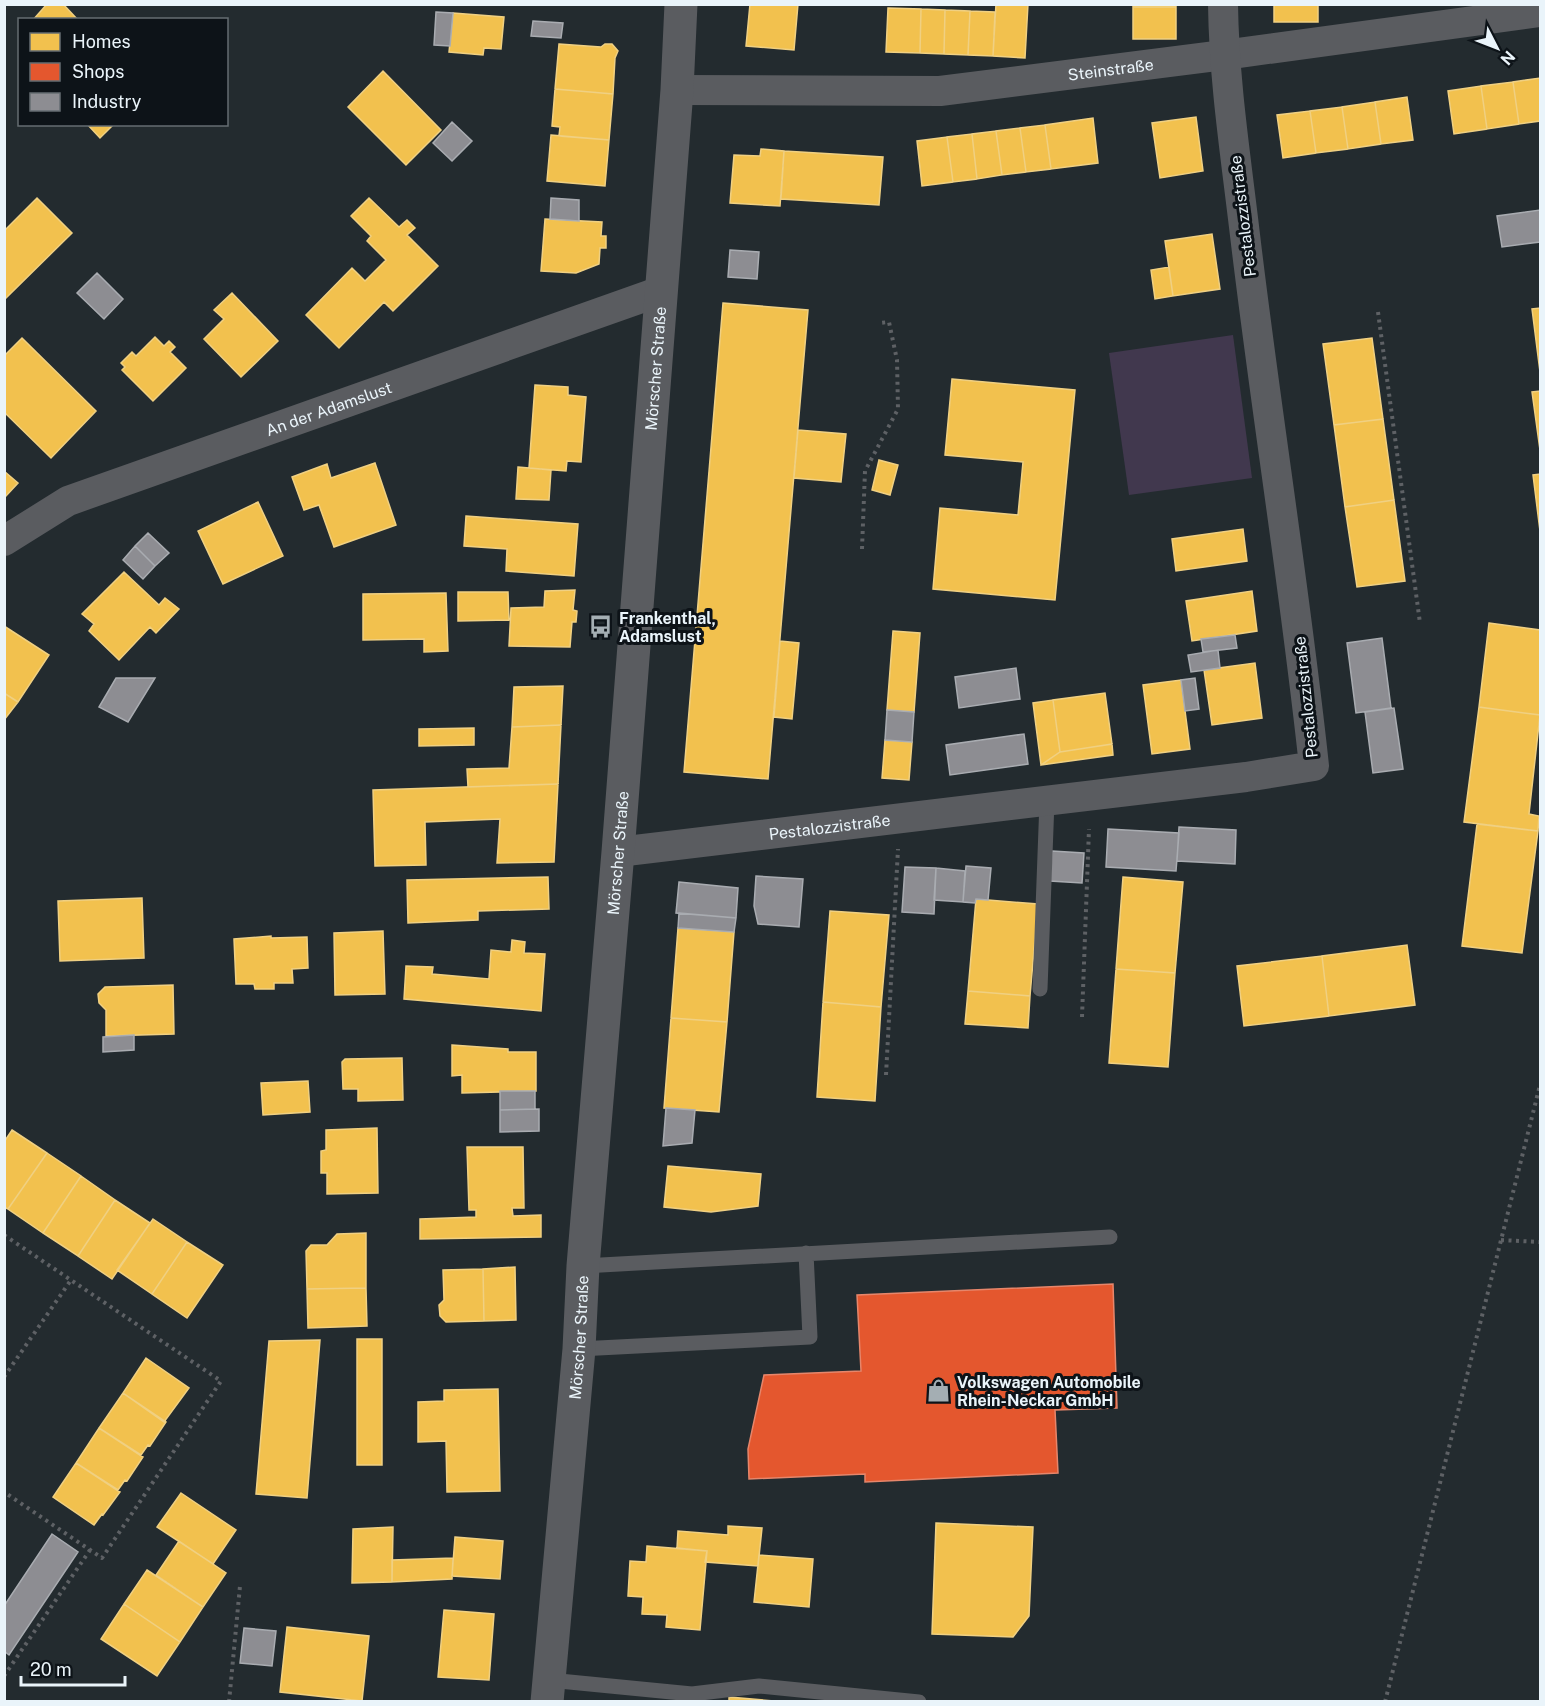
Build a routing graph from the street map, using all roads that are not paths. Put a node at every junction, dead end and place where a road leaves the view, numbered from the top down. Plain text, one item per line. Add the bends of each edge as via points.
1 (681, 4) edge
2 (1223, 4) edge
3 (1540, 12) edge
4 (1224, 55) junction
5 (677, 90) junction
6 (661, 291) junction
7 (4, 541) edge
8 (1047, 801) junction
9 (618, 852) junction
10 (1040, 989) dead end
11 (1110, 1237) dead end
12 (806, 1253) junction
13 (583, 1266) junction
14 (579, 1349) junction
15 (548, 1691) edge
16 (691, 1697) edge
17 (920, 1701) edge

1 - 5 street, Mörscher Straße
2 - 4 street, Pestalozzistraße
3 - 4 street, Steinstraße
4 - 5 street, Steinstraße via 940,91
4 - 8 street, Pestalozzistraße via 1314,766
5 - 6 street, Mörscher Straße
6 - 7 street, An der Adamslust via 68,501
6 - 9 street, Mörscher Straße
8 - 9 street, Pestalozzistraße
8 - 10 lane
9 - 13 street, Mörscher Straße
11 - 12 lane
12 - 13 lane
12 - 14 lane via 810,1337
13 - 14 street, Mörscher Straße
14 - 15 street, Mörscher Straße
15 - 16 lane
16 - 17 lane via 759,1686

